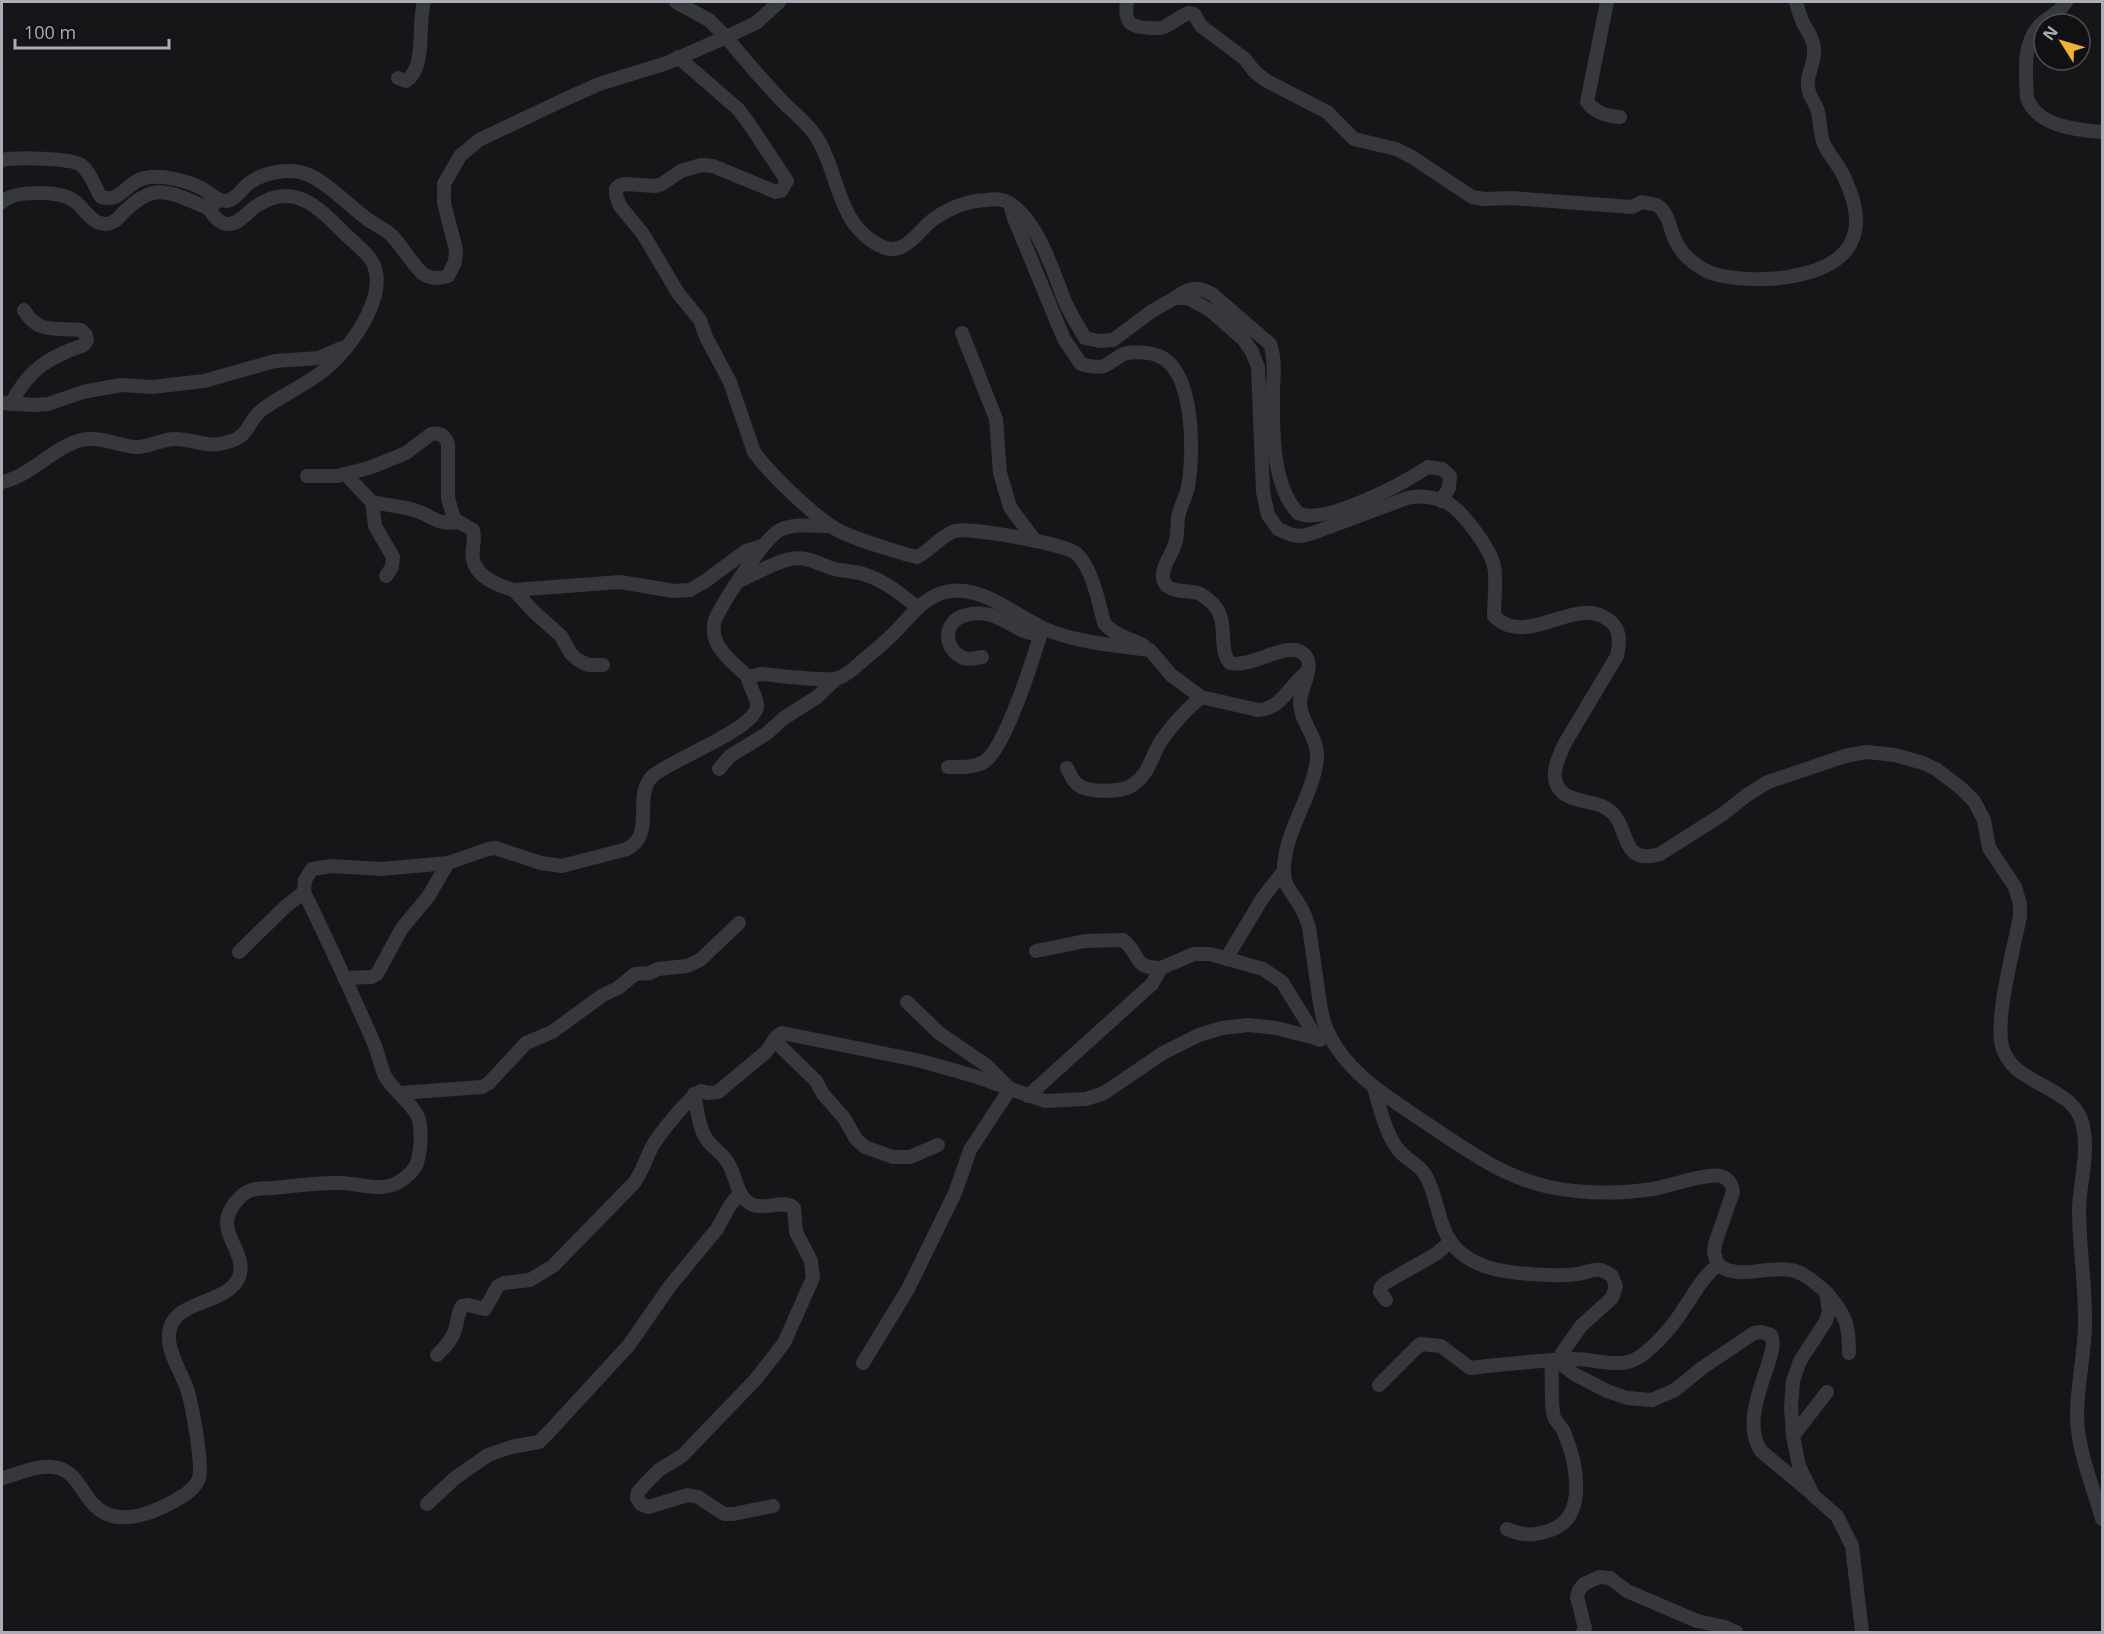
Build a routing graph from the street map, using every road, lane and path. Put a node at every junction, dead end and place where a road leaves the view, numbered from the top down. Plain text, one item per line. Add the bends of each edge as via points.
1 (424, 2) edge
2 (676, 2) edge
3 (779, 2) edge
4 (1127, 2) edge
5 (1608, 2) edge
6 (1796, 2) edge
7 (2066, 2) edge
8 (726, 37) junction
9 (678, 57) junction
10 (398, 78) dead end
11 (1620, 117) dead end
12 (2103, 132) edge
13 (2, 160) edge
14 (2, 202) edge
15 (1010, 203) junction
16 (213, 204) junction
17 (1174, 298) junction
18 (24, 310) dead end
19 (962, 333) dead end
20 (346, 346) junction
21 (6, 403) edge
22 (346, 475) junction
23 (307, 476) dead end
24 (2, 483) edge
25 (1441, 501) junction
26 (372, 502) junction
27 (458, 522) junction
28 (831, 526) junction
29 (1035, 541) junction
30 (762, 546) junction
31 (386, 576) dead end
32 (739, 581) junction
33 (514, 590) junction
34 (918, 608) junction
35 (1042, 631) junction
36 (1150, 650) junction
37 (982, 657) dead end
38 (603, 664) dead end
39 (1308, 671) junction
40 (748, 677) junction
41 (836, 679) junction
42 (1201, 697) junction
43 (948, 767) dead end
44 (1067, 768) dead end
45 (719, 769) dead end
46 (448, 863) junction
47 (1283, 872) junction
48 (304, 892) junction
49 (739, 923) dead end
50 (1036, 951) dead end
51 (239, 952) dead end
52 (1226, 959) junction
53 (1161, 968) junction
54 (344, 978) junction
55 (907, 1002) dead end
56 (1319, 1039) junction
57 (774, 1041) junction
58 (1336, 1046) junction
59 (1374, 1088) junction
60 (1010, 1089) junction
61 (400, 1093) junction
62 (694, 1095) junction
63 (1028, 1096) junction
64 (938, 1144) dead end
65 (740, 1193) junction
66 (1450, 1242) junction
67 (1718, 1265) junction
68 (1826, 1292) junction
69 (1386, 1300) dead end
70 (1849, 1353) dead end
71 (437, 1355) dead end
72 (1555, 1361) junction
73 (863, 1363) dead end
74 (1379, 1385) dead end
75 (1827, 1392) dead end
76 (1793, 1436) junction
77 (2, 1478) edge
78 (1813, 1495) junction
79 (426, 1504) dead end
80 (773, 1506) dead end
81 (2103, 1519) edge
82 (1507, 1529) dead end
83 (1583, 1632) edge
84 (1736, 1632) edge
85 (1862, 1632) edge

1 - 10 street via 415,71 406,81
2 - 8 street via 709,20
3 - 8 street via 756,23
4 - 6 street via 1127,16 1134,26 1162,28 1184,14 1194,14 1201,26 1245,59 1265,80 1328,112 1354,139 1404,153 1472,197 1632,207 1642,202 1657,205 1669,219 1678,247 1690,260 1716,275 1731,278 1786,278 1821,270 1847,250 1854,238 1855,210 1850,191 1825,147 1807,86 1814,49
5 - 11 street via 1587,102 1594,110
7 - 12 street via 2038,26 2028,44 2027,98 2036,112 2056,124
8 - 9 street
8 - 15 street via 816,136 845,207 859,229 881,246 893,250 908,244 931,221 965,203 996,199
9 - 16 street via 556,103 479,140 459,156 444,184 455,262 448,276 441,279 423,274 388,232 310,175 271,173 256,178 231,199
9 - 28 street via 738,109 788,181 776,192 713,166 701,165 655,186 620,185 616,189 617,200 700,320 730,382 754,452
13 - 16 street via 71,161 81,165 101,197 108,199 123,194 143,178 154,177 192,185
14 - 16 street via 22,195 55,194 76,203 103,224 114,222 134,203 155,192 176,193
15 - 17 street via 1039,240 1069,311 1085,338 1113,340
15 - 39 street via 1064,339 1081,364 1103,366 1124,354 1150,353 1168,361 1185,389 1189,477 1178,516 1175,546 1163,573 1165,585 1197,593 1218,609 1230,663 1243,664 1292,649 1308,658
16 - 20 street via 220,222 226,225 270,199 300,197 315,206 370,258 375,268 376,295
17 - 25 street via 1195,301 1211,311 1244,340 1256,359 1263,492 1268,515 1278,529 1302,536 1407,498
17 - 25 street via 1187,289 1212,294 1270,344 1273,442 1281,483 1298,513 1311,517 1351,506 1428,467 1442,469 1450,476 1449,488
18 - 21 street via 42,328 81,330 87,340 42,365
19 - 29 street via 996,418 1000,473 1010,507
20 - 21 street via 319,358 275,361 204,381 152,387 122,385 48,404
20 - 24 street via 328,367 262,410 237,439 215,445 175,439 138,447 81,440
22 - 23 street
22 - 26 street
22 - 27 street via 397,457 437,433 448,444 449,507
25 - 81 street via 1460,514 1490,555 1496,573 1494,616 1501,623 1523,628 1585,612 1604,617 1615,626 1619,639 1617,656 1565,743 1555,776 1560,790 1613,813 1636,855 1660,854 1768,782 1866,752 1895,754 1936,769 1962,789 1980,810 1989,848 2016,887 2020,904 2000,1027 2002,1048 2015,1068 2075,1108 2084,1129 2079,1217 2085,1328 2077,1420
26 - 27 street via 414,510 440,523
26 - 31 street via 375,526 393,556
27 - 33 street via 473,530 473,560 480,571 501,587
28 - 29 street via 917,557 955,531
28 - 30 street via 780,530
29 - 36 street via 1067,548 1079,555 1104,622 1110,630
30 - 32 street
30 - 33 street via 746,551 690,590 620,582
32 - 34 street via 789,559 802,558 877,579
32 - 40 street via 714,624 714,637
33 - 38 street via 561,636 578,660 588,665
34 - 35 street via 933,597 962,590 1018,614
34 - 41 street via 891,637
35 - 36 street
35 - 37 street via 1029,634 985,612 958,618 949,628 949,645 966,659
35 - 43 street via 1021,694 989,758 968,767
36 - 42 street via 1172,675
39 - 42 street via 1267,710
39 - 47 street via 1300,708 1316,745 1317,762
40 - 41 street via 760,674
40 - 46 street via 757,705 753,716 653,776 645,791 641,833 632,847 562,866 495,848
41 - 45 street via 817,697 730,756
42 - 44 street via 1169,730 1147,770 1128,788 1102,790 1080,786
46 - 48 street via 381,869 319,867 308,874
46 - 54 street via 428,897 402,928 377,974
47 - 52 street
47 - 58 street via 1309,927 1323,1020
48 - 51 street
48 - 54 street
49 - 61 street via 700,960 687,966 635,974 552,1032 526,1043 482,1087
50 - 53 street via 1123,940 1142,965
52 - 53 street via 1194,954
52 - 56 street via 1274,975
53 - 63 street via 1152,984
54 - 61 street via 384,1072
55 - 60 street
56 - 58 street
56 - 63 street via 1267,1027 1222,1028 1148,1061 1104,1093 1086,1099 1045,1101
57 - 60 street via 782,1033 798,1035 921,1061
57 - 62 street via 718,1092 700,1091
57 - 64 street via 816,1081 865,1147 893,1157 910,1157
58 - 59 street
59 - 66 street via 1395,1146 1425,1175
59 - 67 street via 1499,1169 1537,1184 1625,1192 1709,1176 1727,1179 1733,1192 1715,1244
60 - 63 street
60 - 73 street via 970,1150 955,1193 908,1289
61 - 77 street via 419,1119 420,1131 418,1162 404,1179 385,1188 335,1183 251,1190 233,1204 227,1220 240,1257 238,1279 226,1293 188,1307 170,1329 173,1358 187,1390 200,1462 195,1485 165,1506 145,1515 124,1517 94,1506 73,1476 55,1467
62 - 65 street via 705,1138 728,1161
62 - 71 street via 653,1144 638,1178 563,1258 530,1280 498,1286 485,1309 462,1306 453,1336
65 - 79 street via 629,1345 539,1442 488,1455
65 - 80 street via 754,1205 787,1204 794,1208 796,1232 813,1269 810,1287 784,1342 756,1379 682,1456 659,1470 637,1498 648,1507 688,1495 724,1514
66 - 69 street via 1385,1283 1380,1292
66 - 72 street via 1474,1263 1500,1271 1551,1275 1596,1269 1612,1276 1616,1286 1612,1298 1581,1326
67 - 68 street via 1738,1272 1791,1270
67 - 72 street via 1695,1289 1684,1310 1640,1357 1621,1363
68 - 70 street via 1840,1307 1846,1321
68 - 76 street via 1826,1322 1800,1360 1793,1381
72 - 74 street via 1470,1368 1441,1346 1420,1344
72 - 78 street via 1607,1391 1652,1400 1675,1390 1754,1334 1770,1335 1773,1345 1753,1419 1755,1442
72 - 82 street via 1554,1417 1564,1431 1576,1474 1576,1495 1570,1516 1560,1527 1538,1535 1521,1535
75 - 76 street
76 - 78 street via 1799,1466
78 - 85 street via 1836,1516 1851,1546
83 - 84 street via 1579,1590 1599,1577 1610,1578 1627,1591 1697,1621

